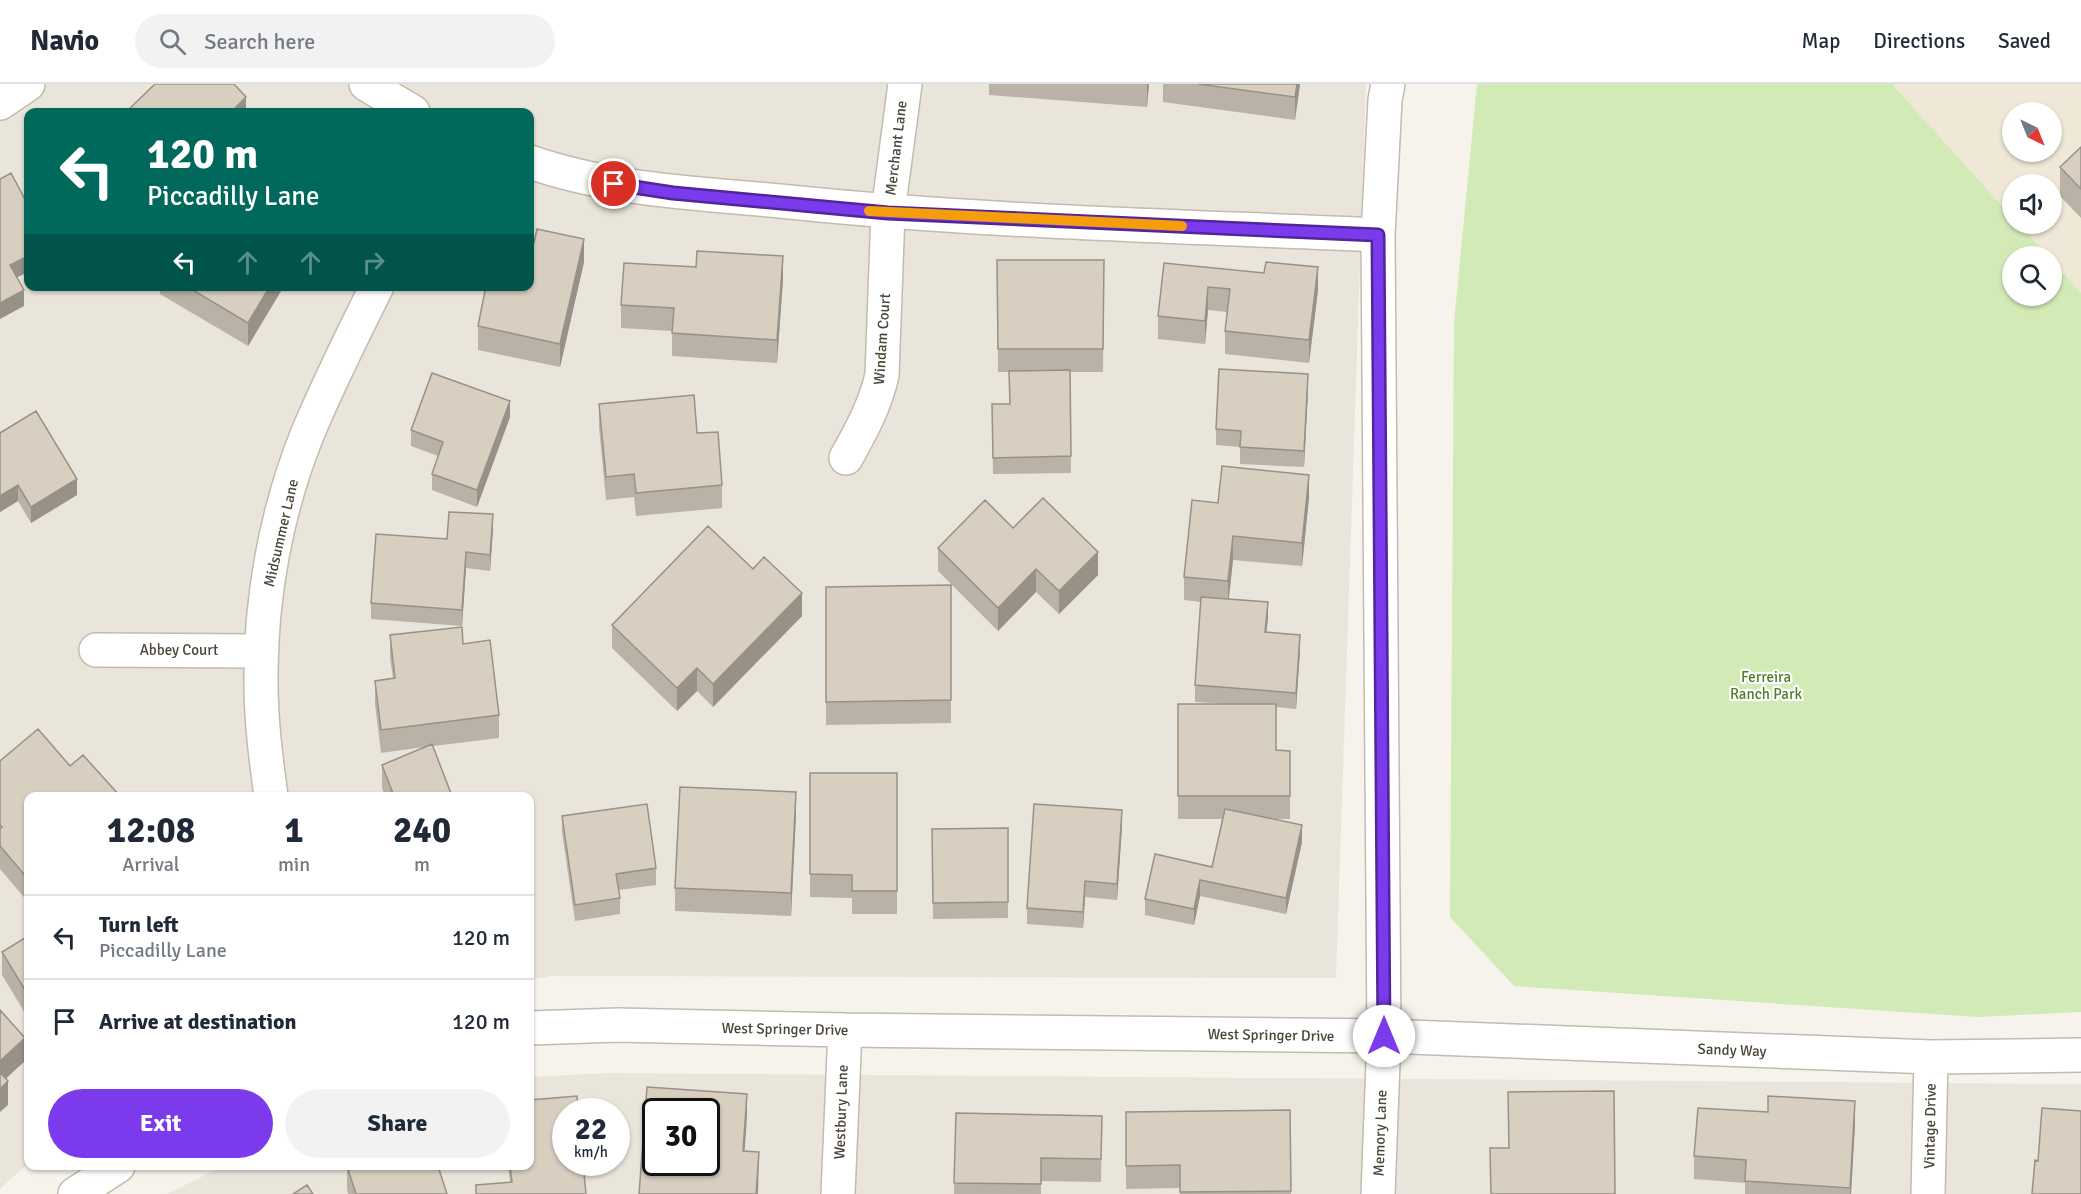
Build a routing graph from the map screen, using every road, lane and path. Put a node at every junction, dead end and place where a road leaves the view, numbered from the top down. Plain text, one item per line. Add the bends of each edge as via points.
1 (28, 84) edge
2 (366, 84) edge
3 (904, 84) edge
4 (1388, 84) edge
5 (0, 103) edge
6 (406, 108) edge
7 (534, 163) edge
8 (888, 213) junction
9 (1378, 235) junction
10 (375, 291) edge
11 (846, 458) dead end
12 (96, 650) dead end
13 (262, 651) junction
14 (271, 792) edge
15 (534, 1028) edge
16 (845, 1030) junction
17 (1384, 1036) junction
18 (2081, 1055) edge
19 (1931, 1057) junction
20 (112, 1170) edge
21 (75, 1194) edge
22 (838, 1194) edge
23 (1378, 1194) edge
24 (1928, 1194) edge

1 - 5 street
2 - 6 street
3 - 8 street, Merchant Lane
4 - 9 street
7 - 8 street via 555,171 673,193
8 - 9 street
8 - 11 street, Windam Court via 882,375 878,396
9 - 17 street
10 - 13 street, Midsummer Lane via 326,390 287,494 273,552
12 - 13 street, Abbey Court
13 - 14 street, Midsummer Lane
15 - 16 street, West Springer Drive via 618,1025
16 - 17 street, West Springer Drive
16 - 22 street, Westbury Lane
17 - 19 street, Sandy Way
17 - 23 street, Memory Lane
18 - 19 street, Sandy Way
19 - 24 street, Vintage Drive
20 - 21 street

